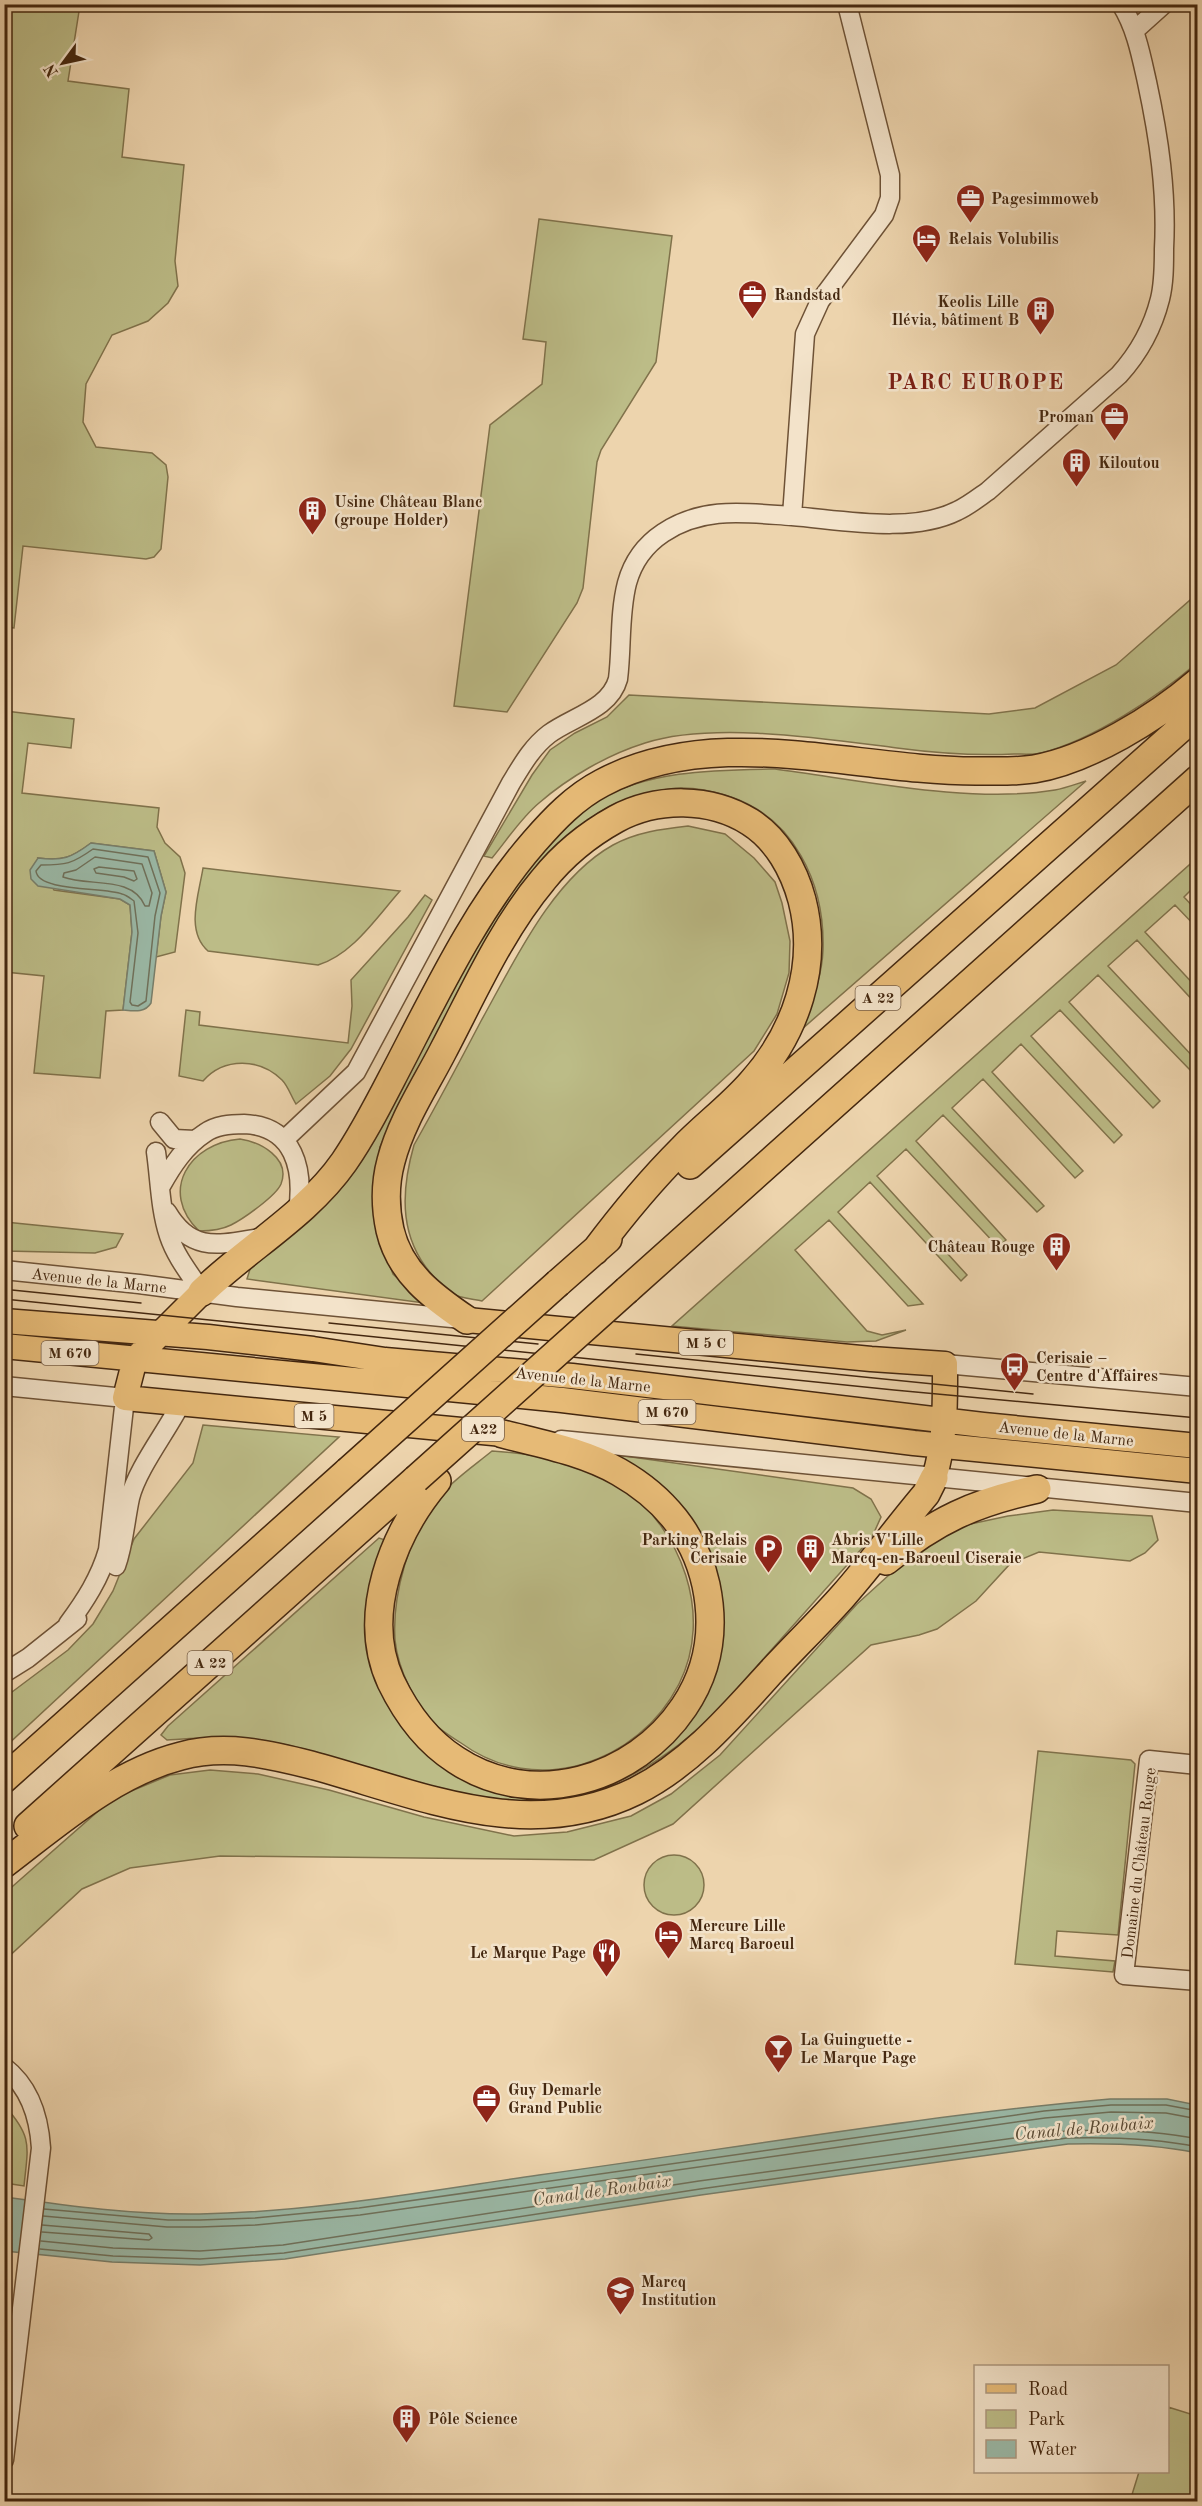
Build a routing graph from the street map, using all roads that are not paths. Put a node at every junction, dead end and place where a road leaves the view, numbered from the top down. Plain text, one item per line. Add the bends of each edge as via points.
1 (847, 4) edge
2 (1121, 4) edge
3 (1164, 4) edge
4 (1134, 31) junction
5 (792, 516) junction
6 (1197, 682) edge
7 (1197, 712) edge
8 (1197, 779) edge
9 (160, 1122) dead end
10 (195, 1140) junction
11 (284, 1140) junction
12 (156, 1152) dead end
13 (161, 1194) junction
14 (297, 1211) junction
15 (267, 1236) junction
16 (595, 1251) junction
17 (4, 1270) edge
18 (202, 1293) junction
19 (467, 1320) junction
20 (4, 1321) edge
21 (161, 1333) junction
22 (4, 1346) edge
23 (135, 1359) junction
24 (945, 1364) junction
25 (4, 1386) edge
26 (1197, 1387) edge
27 (124, 1398) junction
28 (181, 1403) junction
29 (945, 1420) junction
30 (503, 1434) junction
31 (943, 1445) junction
32 (1197, 1446) edge
33 (1197, 1471) edge
34 (934, 1478) junction
35 (426, 1480) junction
36 (1037, 1489) junction
37 (1197, 1503) edge
38 (843, 1596) junction
39 (68, 1624) junction
40 (5, 1671) edge
41 (1197, 1765) edge
42 (4, 1779) edge
43 (4, 1847) edge
44 (4, 1864) edge
45 (1197, 1981) edge
46 (4, 2067) edge
47 (4, 2082) edge
48 (40, 2135) junction
49 (4, 2460) edge

1 - 5 street via 890,175 890,198 884,215 820,301 809,322 801,362
2 - 4 street
3 - 4 street
4 - 5 street via 1156,123 1166,220 1160,299 1134,356 1111,383 988,491 956,512 902,524
5 - 11 street via 730,512 700,515 670,528 638,556 627,585 614,689 600,704 550,734 529,754 356,1072
6 - 14 highway via 1161,710 1110,740 1034,769 935,770 807,756 711,754 655,762 599,784 557,817 500,885 353,1148 334,1176
7 - 16 highway, A 22
8 - 35 highway, A22, bridge via 530,1376
9 - 10 street via 174,1139
10 - 11 street via 210,1130 238,1124 265,1128
10 - 13 street via 177,1160
11 - 14 street via 300,1176
12 - 13 street
13 - 15 street via 178,1228 191,1240 221,1244
13 - 18 street via 174,1249
14 - 15 highway
15 - 18 highway
16 - 19 highway via 670,1160 752,1082 783,1036 804,989 807,931 800,891 791,870 755,825 724,809 684,803 641,809 603,827 566,855 541,882 511,926 418,1100 391,1160 386,1187 390,1229 400,1256 416,1280
16 - 42 highway, A 22, bridge
17 - 18 street, Avenue de la Marne / M 5 C
18 - 19 street, Avenue de la Marne / M 5 C
18 - 21 main road
19 - 24 main road, Avenue de la Marne / M 5 C
20 - 21 main road, Avenue de la Marne / M 670
21 - 23 main road
21 - 29 main road, Avenue de la Marne / M 670
22 - 23 main road, Avenue de la Marne / M 670
23 - 27 main road
23 - 31 main road, Avenue de la Marne / M 670 via 562,1400
24 - 26 street, Avenue de la Marne / M 5 C
24 - 29 main road
25 - 27 street, M 5
27 - 28 main road, M 5
27 - 39 street via 108,1550 100,1574
28 - 30 main road, M 5
28 - 39 street via 130,1497 121,1551 108,1584 89,1609
29 - 31 main road
29 - 32 main road, Avenue de la Marne / M 670
30 - 34 street, M 5
30 - 35 highway via 556,1447 618,1471 664,1506 695,1549 711,1617 705,1664 675,1720 635,1757 590,1779 568,1784 515,1783 456,1761 418,1727 389,1677 380,1621 381,1596 396,1546
31 - 33 main road, Avenue de la Marne / M 670
31 - 34 main road
34 - 36 street, M 5
34 - 38 highway via 926,1494
35 - 43 highway, A 22
36 - 37 street, M 5
36 - 38 highway via 985,1503 934,1525
38 - 44 highway via 703,1743 654,1781 600,1805 554,1814 492,1814 256,1752 207,1751 155,1765 114,1785
39 - 40 street via 28,1658
41 - 45 street, Domaine du Château Rouge via 1149,1760 1124,1975
46 - 48 street via 28,2094
47 - 48 street via 22,2102
48 - 49 street via 38,2183

